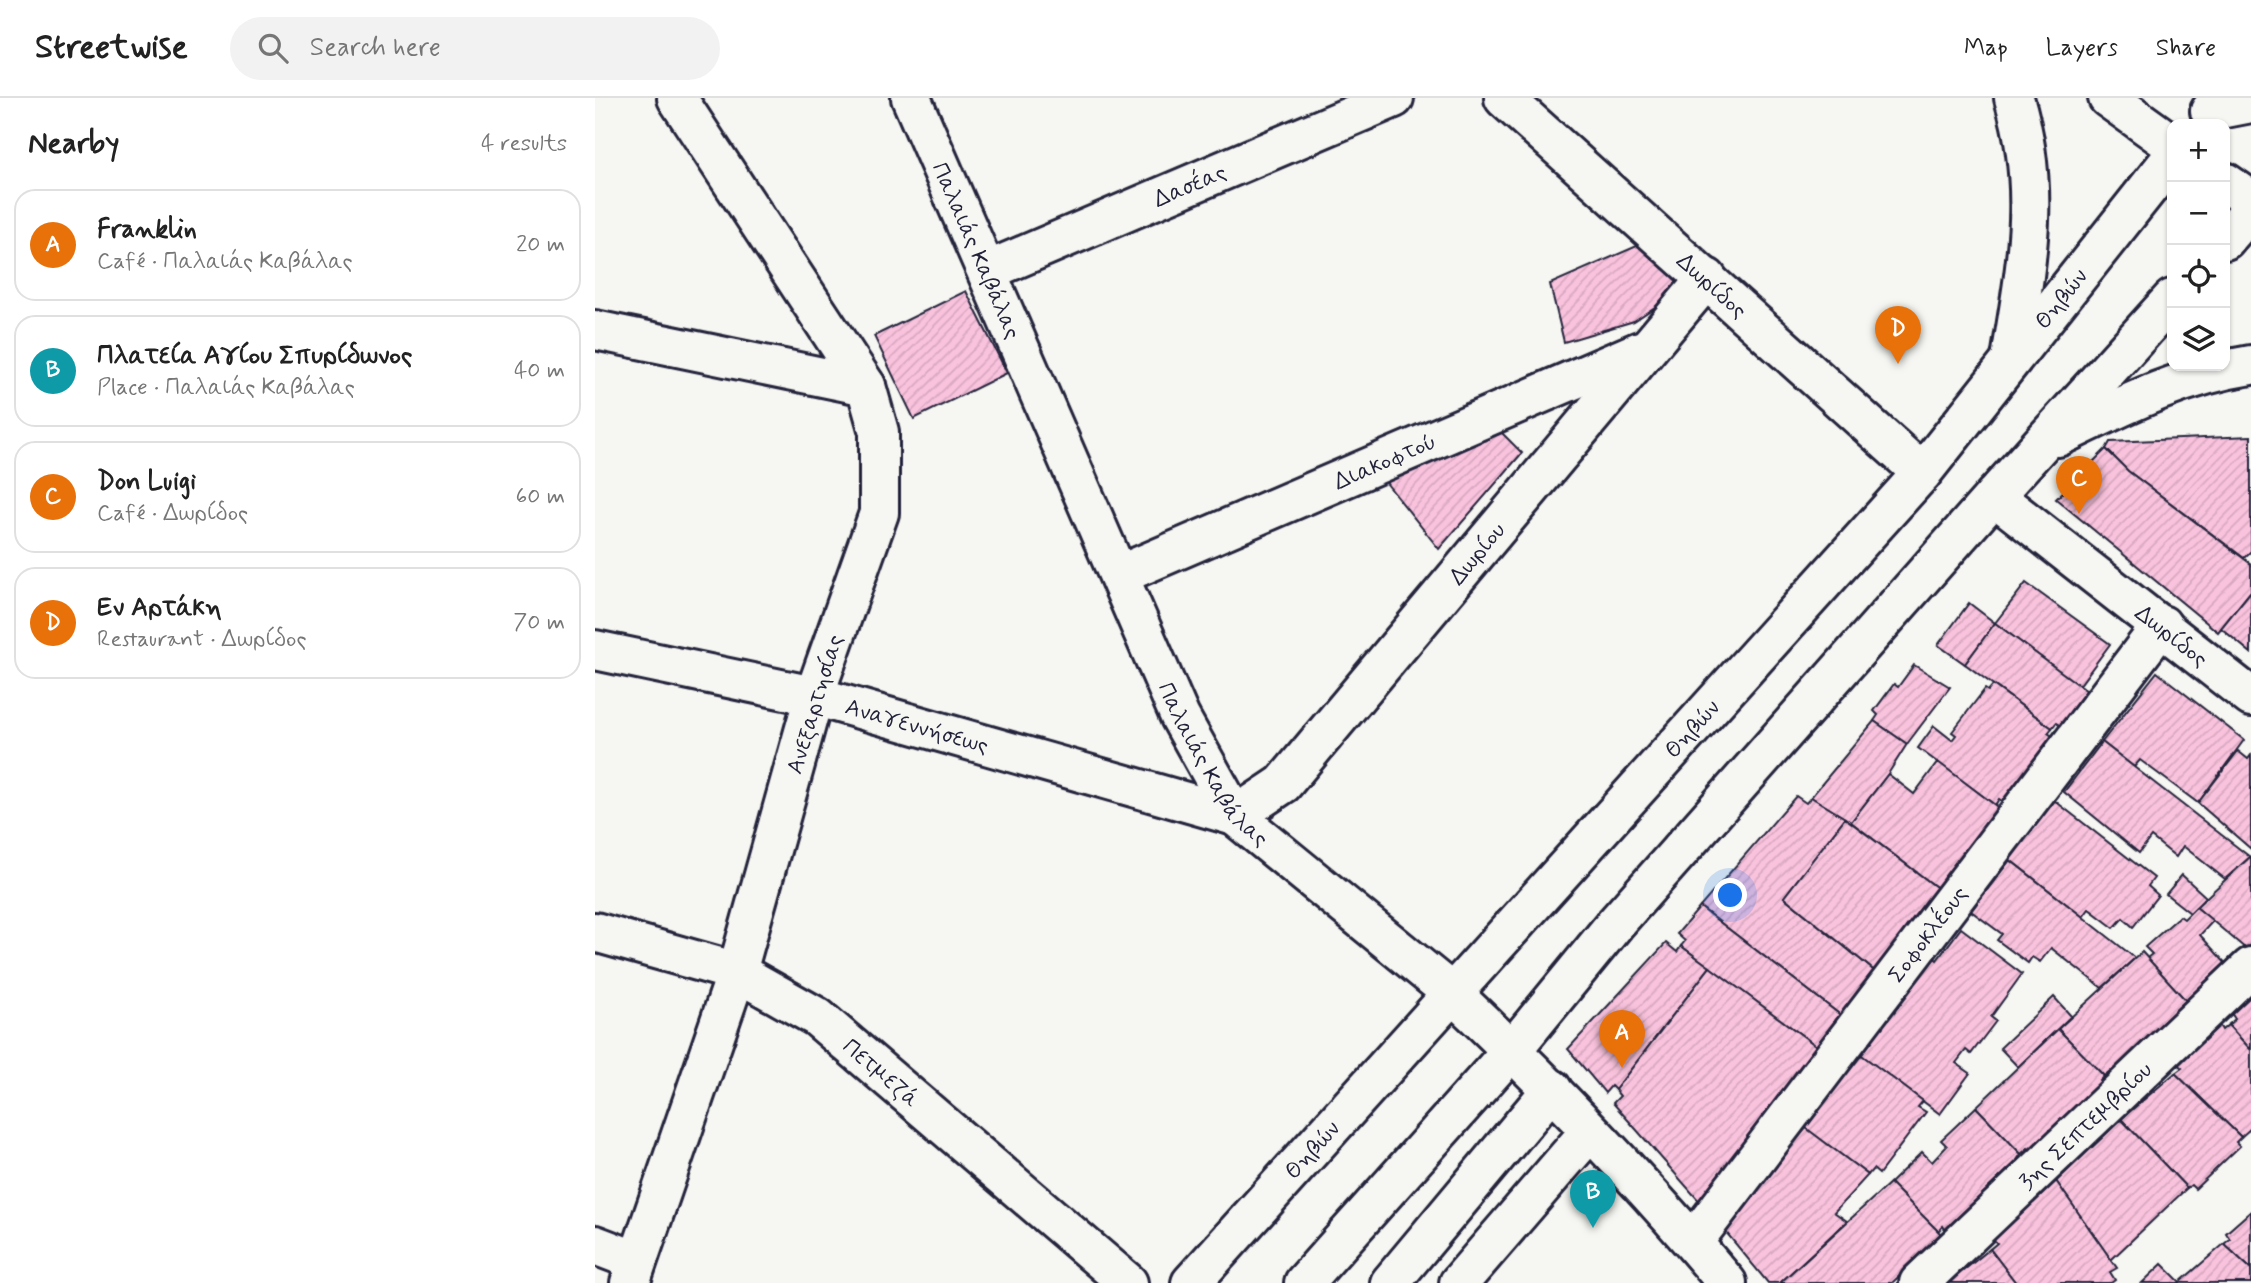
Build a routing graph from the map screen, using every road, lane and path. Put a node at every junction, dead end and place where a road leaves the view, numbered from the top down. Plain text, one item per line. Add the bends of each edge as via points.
1 (677, 98) edge
2 (1394, 98) edge
3 (1504, 98) edge
4 (2014, 98) edge
5 (2108, 98) edge
6 (2251, 103) edge
7 (927, 107) edge
8 (2210, 111) edge
9 (2167, 140) edge
10 (2167, 164) edge
11 (2226, 182) edge
12 (2251, 200) edge
13 (2251, 210) edge
14 (2230, 234) edge
15 (987, 271) junction
16 (1707, 278) junction
17 (2167, 305) edge
18 (595, 330) edge
19 (1649, 348) junction
20 (2011, 362) junction
21 (2251, 365) edge
22 (866, 386) junction
23 (2040, 446) junction
24 (1922, 473) junction
25 (1994, 496) junction
26 (1118, 575) junction
27 (2162, 625) junction
28 (595, 650) edge
29 (814, 695) junction
30 (2251, 696) edge
31 (1235, 816) junction
32 (595, 932) edge
33 (2251, 967) edge
34 (737, 972) junction
35 (1453, 994) junction
36 (1512, 1050) junction
37 (1552, 1089) junction
38 (1590, 1131) junction
39 (1693, 1242) junction
40 (595, 1245) edge
41 (634, 1272) edge
42 (1128, 1283) edge
43 (1191, 1283) edge
44 (1304, 1283) edge
45 (1390, 1283) edge
46 (1459, 1283) edge
47 (1727, 1283) edge
48 (1919, 1283) edge

1 - 22 street, Ανεξαρτησίας
2 - 15 street, Δασέας
3 - 16 street, Δωρίδος
4 - 20 street via 2031,186 2028,256
5 - 9 street
6 - 8 street
7 - 15 street, Παλαιάς Καβάλας
10 - 20 street, Θηβών
11 - 12 street
13 - 14 street
15 - 26 street, Παλαιάς Καβάλας
16 - 19 street, Δωρίου
16 - 24 street, Δωρίδος
17 - 23 street
18 - 22 street
19 - 26 street, Διακοφτού
19 - 31 street, Δωρίου via 1283,784
20 - 24 street, Θηβών
21 - 23 street via 2154,391
22 - 29 street, Ανεξαρτησίας via 880,432 879,513
23 - 25 street
24 - 35 street, Θηβών
25 - 27 street, Δωρίδος
25 - 36 street via 1615,924
26 - 31 street, Παλαιάς Καβάλας via 1180,717
27 - 30 street, Δωρίδος
27 - 39 street, Σοφοκλέους
28 - 29 street, Αναγεννήσεως
29 - 31 street, Αναγεννήσεως
29 - 34 street, Ανεξαρτησίας
31 - 35 street, Παλαιάς Καβάλας
32 - 34 street, Πετμεζά
33 - 48 street, 3ης Σεπτεμβρίου
34 - 41 street, Ανεξαρτησίας
34 - 42 street, Πετμεζά via 817,1017
35 - 36 street, Παλαιάς Καβάλας
35 - 43 street, Θηβών
36 - 37 street, Παλαιάς Καβάλας
36 - 44 street
37 - 38 street, Παλαιάς Καβάλας
37 - 45 street
38 - 39 street, Παλαιάς Καβάλας
38 - 46 street
39 - 47 street, Παλαιάς Καβάλας
40 - 41 street

